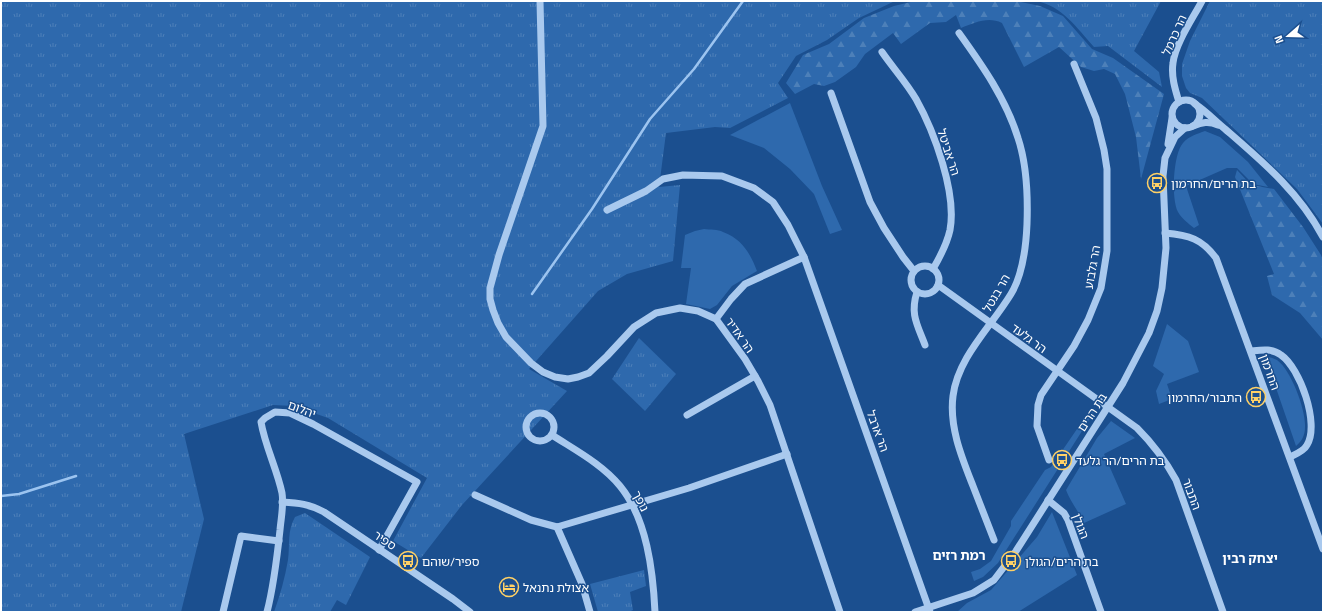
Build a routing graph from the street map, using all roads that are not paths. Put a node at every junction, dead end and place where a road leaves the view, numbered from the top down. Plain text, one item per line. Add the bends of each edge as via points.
1 (540, 1) edge
2 (1202, 1) edge
3 (959, 33) dead end
4 (882, 52) dead end
5 (1074, 64) dead end
6 (831, 93) dead end
7 (1179, 102) junction
8 (1195, 104) junction
9 (1172, 118) junction
10 (1193, 126) junction
11 (1185, 128) junction
12 (1224, 128) junction
13 (1167, 152) junction
14 (607, 210) dead end
15 (1166, 233) junction
16 (1323, 237) edge
17 (804, 257) junction
18 (934, 269) junction
19 (914, 271) junction
20 (938, 286) junction
21 (917, 292) junction
22 (716, 319) junction
23 (990, 324) junction
24 (925, 345) dead end
25 (1251, 351) junction
26 (1057, 371) junction
27 (755, 376) junction
28 (1107, 408) junction
29 (687, 415) dead end
30 (552, 435) junction
31 (787, 454) junction
32 (1290, 457) junction
33 (1049, 460) dead end
34 (475, 495) dead end
35 (1048, 500) junction
36 (282, 502) junction
37 (633, 505) junction
38 (557, 527) junction
39 (994, 540) dead end
40 (278, 541) junction
41 (1323, 549) edge
42 (379, 550) junction
43 (929, 610) edge
44 (223, 612) edge
45 (267, 612) edge
46 (470, 612) edge
47 (590, 612) edge
48 (655, 612) edge
49 (840, 612) edge
50 (915, 612) edge
51 (1101, 612) edge
52 (1223, 612) edge

1 - 22 street, הר אדיר via 543,126 490,288 491,305 498,323 506,337 531,363 543,372 568,379 588,373 634,327 656,313 680,308 698,311
2 - 7 street, הר כרמל via 1173,61 1174,83
3 - 23 street, הר בנטל via 990,78 1010,119 1018,137 1024,171 1028,217 1023,260 1012,292
4 - 18 street, הר אביטל via 916,99 927,121 949,187 950,230
5 - 26 street, הר גלבוע via 1096,118 1104,150 1107,169 1107,251 1101,288 1093,310
6 - 19 street via 875,213
7 - 8 street via 1186,100
7 - 9 street via 1173,110
8 - 10 street via 1200,115
8 - 12 street
9 - 11 street
9 - 13 street, בת הרים
10 - 11 street
10 - 12 street via 1209,122
11 - 13 street, בת הרים via 1175,137
12 - 16 street via 1274,172 1309,214
13 - 15 street, בת הרים via 1163,176
14 - 17 street, הר ארבל via 646,191 663,179 683,175 722,176 754,188 773,202
15 - 25 street, החרמון via 1203,243 1216,258
15 - 28 street, בת הרים via 1162,288 1157,311 1139,353
17 - 22 street via 746,284
17 - 43 street, הר ארבל
18 - 19 street via 925,266
18 - 20 street via 938,276
19 - 21 street via 911,281
20 - 21 street via 927,294
20 - 23 street, הר גלעד
21 - 24 street via 913,304 914,313
22 - 27 street, הר אדיר
23 - 26 street, הר גלעד
23 - 39 street, הר בנטל via 960,370 955,384 953,413 962,457
25 - 32 street, החרמון
25 - 32 street via 1273,351 1282,355 1291,366 1306,396 1311,413 1310,438 1307,446
26 - 28 street, הר גלעד
26 - 33 street, הר גלבוע via 1041,396 1036,416 1040,437
27 - 29 street
27 - 31 street, הר אדיר via 770,405
28 - 35 street, בת הרים
28 - 52 street, התבור via 1137,428 1149,440 1176,480
30 - 30 street via 554,425 550,416 540,412 528,418 526,432 534,440 543,440
30 - 37 street, נופך via 608,474 621,486
31 - 37 street
31 - 49 street, הר אדיר
32 - 41 street, החרמון
34 - 38 street via 531,520
35 - 43 street, בת הרים via 1016,551 994,580 973,593
35 - 51 street, הגולן via 1064,513 1067,519
36 - 40 street, יהלום
36 - 42 street, ספיר via 312,506
36 - 42 street, יהלום via 279,482 261,422 275,412 290,414 313,424 417,482
37 - 38 street
37 - 48 street, נופך via 646,543
38 - 47 street via 582,584
40 - 44 street via 241,536
40 - 45 street, יהלום
42 - 46 street, ספיר
43 - 50 street, בת הרים

